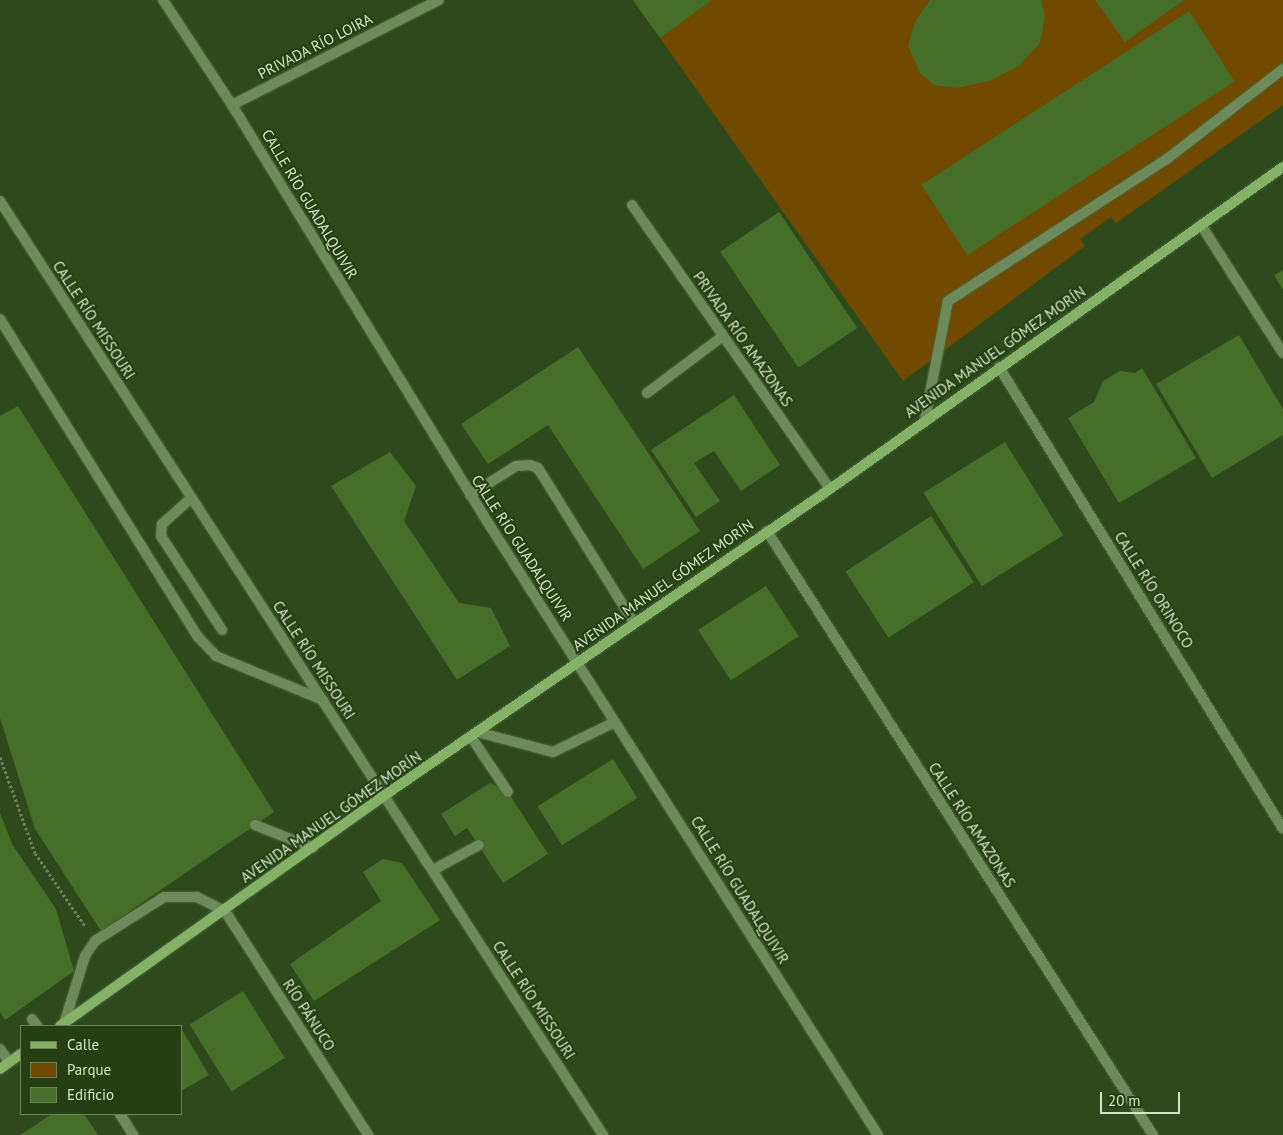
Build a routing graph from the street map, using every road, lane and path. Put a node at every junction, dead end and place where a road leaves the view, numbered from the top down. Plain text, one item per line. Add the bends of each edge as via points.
1 (163, 0) edge
2 (439, 0) edge
3 (1283, 69) edge
4 (232, 105) junction
5 (1283, 167) edge
6 (0, 201) edge
7 (632, 206) dead end
8 (1201, 225) junction
9 (0, 318) edge
10 (723, 336) junction
11 (1283, 353) edge
12 (999, 367) junction
13 (647, 392) dead end
14 (925, 419) junction
15 (830, 489) junction
16 (470, 495) junction
17 (190, 499) junction
18 (767, 531) junction
19 (634, 623) junction
20 (222, 630) dead end
21 (578, 663) junction
22 (323, 700) junction
23 (615, 722) junction
24 (474, 735) junction
25 (0, 757) edge
26 (508, 792) dead end
27 (386, 795) junction
28 (255, 825) dead end
29 (1283, 829) edge
30 (478, 845) dead end
31 (313, 848) junction
32 (433, 870) junction
33 (224, 911) junction
34 (95, 941) junction
35 (63, 1025) edge
36 (64, 1025) edge
37 (0, 1049) edge
38 (20, 1055) edge
39 (9, 1062) junction
40 (0, 1069) edge
41 (121, 1115) edge
42 (133, 1135) edge
43 (368, 1135) edge
44 (603, 1135) edge
45 (878, 1135) edge
46 (1153, 1135) edge

1 - 4 street, CALLE RÍO GUADALQUIVIR
2 - 4 street, PRIVADA RÍO LOIRA
3 - 14 street via 1168,159 948,301
4 - 16 street, CALLE RÍO GUADALQUIVIR
5 - 8 main road, AVENIDA MANUEL GÓMEZ MORÍN
6 - 17 street, CALLE RÍO MISSOURI
7 - 10 street, PRIVADA RÍO AMAZONAS
8 - 11 street
8 - 12 main road, AVENIDA MANUEL GÓMEZ MORÍN
9 - 22 street via 197,636 216,656
10 - 13 street
10 - 15 street, PRIVADA RÍO AMAZONAS
12 - 14 main road, AVENIDA MANUEL GÓMEZ MORÍN
12 - 29 street, CALLE RÍO ORINOCO
14 - 15 main road, AVENIDA MANUEL GÓMEZ MORÍN
15 - 18 main road, AVENIDA MANUEL GÓMEZ MORÍN
16 - 19 street via 516,466 538,468
16 - 21 street, CALLE RÍO GUADALQUIVIR
17 - 20 street via 162,524 161,536
17 - 22 street, CALLE RÍO MISSOURI
18 - 19 main road, AVENIDA MANUEL GÓMEZ MORÍN
18 - 46 street, CALLE RÍO AMAZONAS
19 - 21 main road, AVENIDA MANUEL GÓMEZ MORÍN
21 - 23 street, CALLE RÍO GUADALQUIVIR
21 - 24 main road, AVENIDA MANUEL GÓMEZ MORÍN
22 - 27 street, CALLE RÍO MISSOURI
23 - 24 street via 553,752
23 - 45 street, CALLE RÍO GUADALQUIVIR
24 - 26 street
24 - 27 main road, AVENIDA MANUEL GÓMEZ MORÍN
25 - 34 path via 35,853
27 - 31 main road, AVENIDA MANUEL GÓMEZ MORÍN
27 - 32 street, CALLE RÍO MISSOURI
28 - 31 street
30 - 32 street
31 - 33 main road, AVENIDA MANUEL GÓMEZ MORÍN
32 - 44 street, CALLE RÍO MISSOURI
33 - 34 street via 196,897 164,897
33 - 36 main road, AVENIDA MANUEL GÓMEZ MORÍN
33 - 43 street, RÍO PÁNUCO
34 - 35 street via 85,956
37 - 39 street
38 - 39 main road
39 - 40 main road
41 - 42 street

